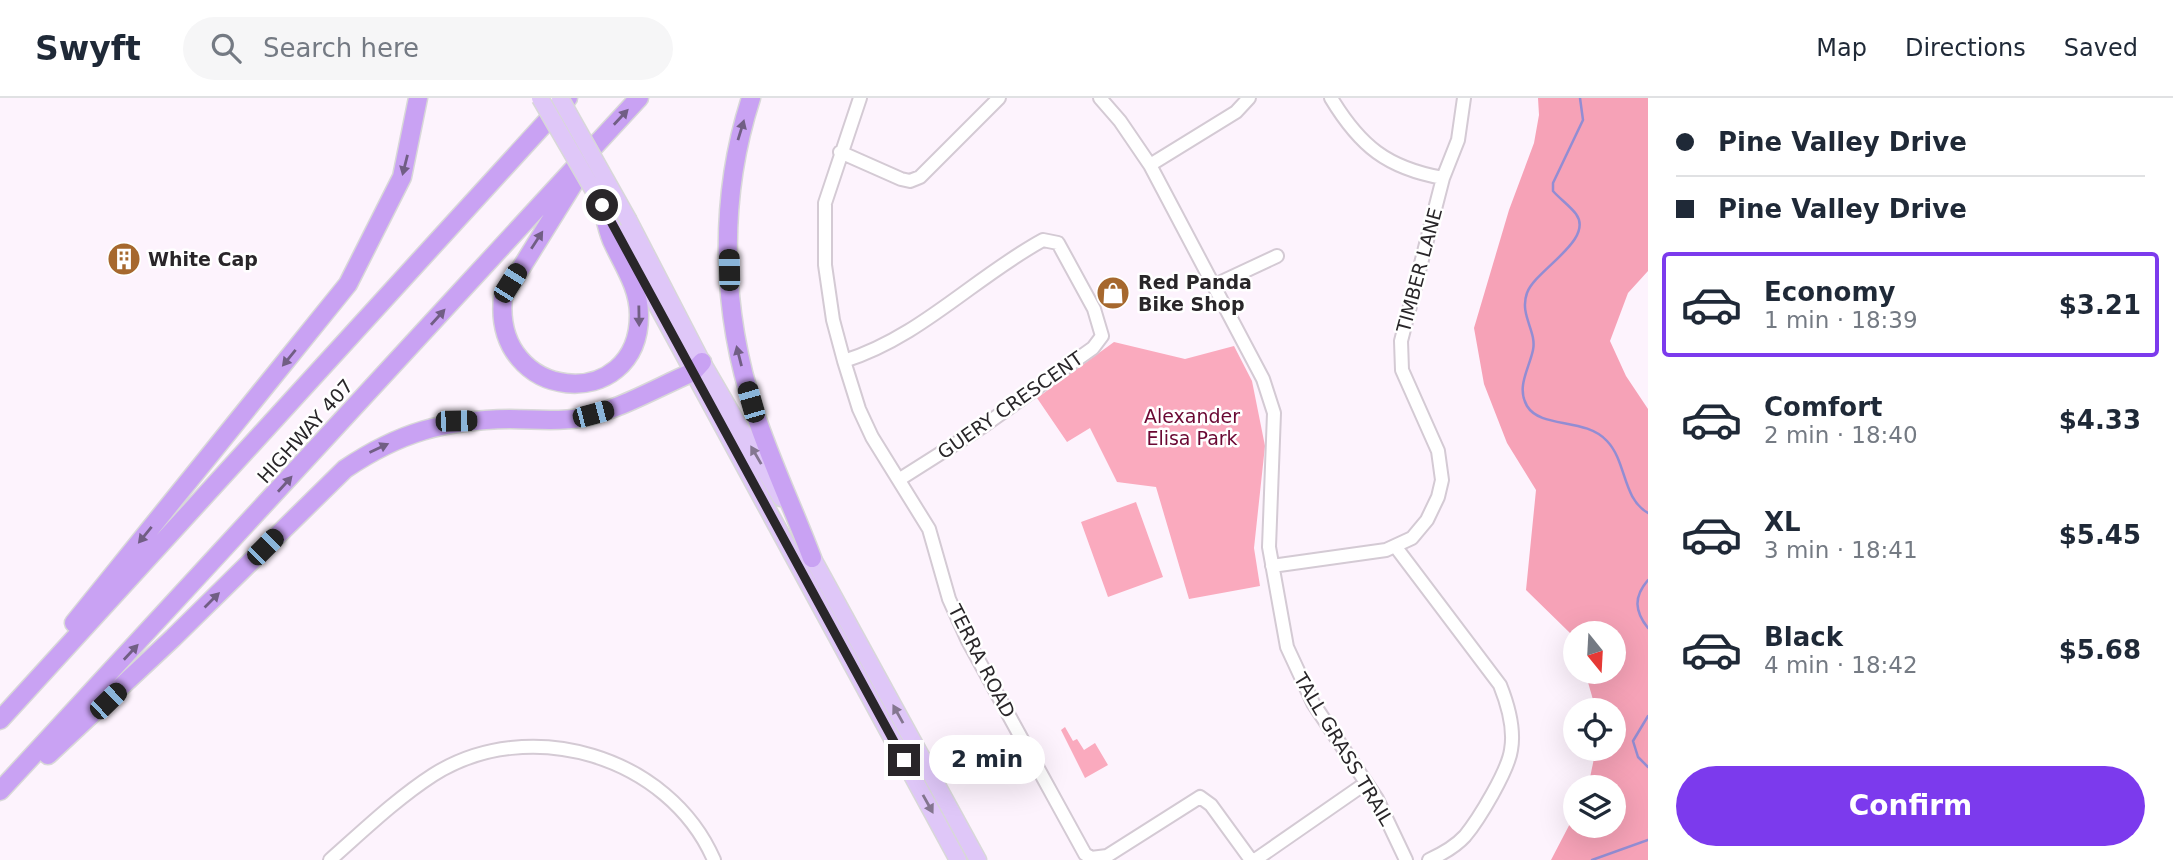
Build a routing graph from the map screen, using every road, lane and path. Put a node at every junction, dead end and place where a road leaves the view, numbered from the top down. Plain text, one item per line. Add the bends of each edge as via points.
1 (418, 98) edge
2 (540, 98) edge
3 (553, 98) edge
4 (560, 98) edge
5 (568, 98) edge
6 (639, 98) edge
7 (751, 98) edge
8 (860, 98) edge
9 (999, 98) edge
10 (1100, 98) edge
11 (1249, 98) edge
12 (1331, 98) edge
13 (1464, 98) edge
14 (603, 137) junction
15 (840, 152) junction
16 (1150, 164) junction
17 (498, 174) junction
18 (1443, 178) junction
19 (602, 205) joint
20 (617, 226) junction
21 (1277, 256) dead end
22 (1215, 285) junction
23 (844, 361) junction
24 (698, 367) junction
25 (900, 480) junction
26 (1395, 546) junction
27 (812, 558) junction
28 (1272, 566) junction
29 (2, 717) edge
30 (1366, 783) junction
31 (0, 791) edge
32 (0, 796) edge
33 (330, 860) edge
34 (714, 860) edge
35 (958, 860) edge
36 (978, 860) edge
37 (1253, 860) edge
38 (1406, 860) edge
39 (1429, 860) edge

1 -> 29 highway via 402,177 348,284
2 - 19 main road, bridge
3 - 17 highway
4 - 20 main road, bridge
5 - 17 highway, HIGHWAY 407
14 -> 6 highway, HIGHWAY 407
27 -> 7 highway via 755,416 734,331 728,224 738,140
8 - 15 street, TERRA ROAD
9 - 15 street via 920,177 910,181
10 - 16 street, TALL GRASS TRAIL
11 - 16 street via 1236,111
12 - 18 street via 1349,127 1380,156
13 - 18 street, TIMBER LANE via 1458,140
20 -> 14 highway via 637,295 639,330 634,348 621,365 591,383 551,380 533,372 507,343 501,316 503,297
31 -> 14 highway, HIGHWAY 407
15 - 23 street, TERRA ROAD via 825,204 824,250 833,320
16 - 22 street, TALL GRASS TRAIL
17 - 29 highway, HIGHWAY 407
18 - 26 street, TIMBER LANE via 1400,353 1402,370 1438,451 1442,480 1427,520 1412,538
19 - 20 highway
20 - 24 main road
21 - 22 street
22 - 28 street, TALL GRASS TRAIL via 1257,366 1274,413 1268,531
23 - 25 street, TERRA ROAD via 872,437
23 - 25 street, GUERY CRESCENT via 898,339 987,273 1043,240 1058,243 1094,309 1102,336 1093,348
27 -> 24 main road
32 -> 24 highway via 91,717 345,469 374,449 456,421 577,418 608,410
24 -> 35 main road
25 - 37 street, TERRA ROAD via 929,529 949,599 968,641 1085,854 1107,856 1199,797 1211,805
26 - 28 street, TIMBER LANE
26 - 39 street via 1500,685 1511,731 1511,750 1474,822 1450,849
36 -> 27 main road
28 - 30 street, TALL GRASS TRAIL via 1285,639 1295,667
30 - 37 street
30 - 38 street, TALL GRASS TRAIL
33 - 34 street via 434,775 470,758 547,746 610,761 658,786 698,833

